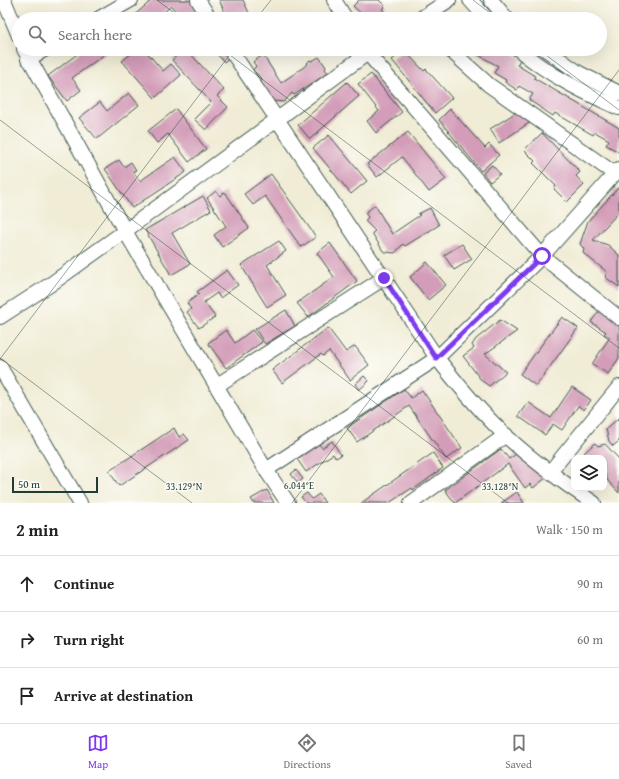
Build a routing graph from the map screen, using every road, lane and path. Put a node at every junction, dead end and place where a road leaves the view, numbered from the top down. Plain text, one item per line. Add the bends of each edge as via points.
1 (4, 0) edge
2 (131, 0) edge
3 (198, 0) edge
4 (334, 0) edge
5 (449, 0) edge
6 (470, 0) edge
7 (491, 0) edge
8 (110, 12) edge
9 (206, 12) edge
10 (342, 12) edge
11 (431, 12) edge
12 (481, 12) edge
13 (501, 12) edge
14 (12, 19) edge
15 (27, 56) edge
16 (235, 56) edge
17 (360, 56) edge
18 (373, 56) edge
19 (457, 56) edge
20 (527, 56) edge
21 (555, 56) edge
22 (619, 93) edge
23 (619, 108) edge
24 (277, 121) junction
25 (617, 172) edge
26 (125, 231) junction
27 (542, 256) junction
28 (384, 278) junction
29 (0, 317) edge
30 (619, 318) edge
31 (436, 358) junction
32 (0, 366) edge
33 (216, 386) junction
34 (619, 387) edge
35 (506, 435) junction
36 (266, 470) junction
37 (550, 472) junction
38 (80, 503) edge
39 (288, 503) edge
40 (410, 503) edge
41 (594, 503) edge

1 - 14 street
2 - 8 street
3 - 9 street
4 - 10 street
5 - 11 street
6 - 12 street
7 - 13 street
15 - 26 street
16 - 24 street
17 - 24 street
18 - 27 street
19 - 25 street via 489,85
20 - 23 street via 576,89
21 - 22 street via 579,73
24 - 26 street
24 - 28 street
25 - 27 street
26 - 29 street
26 - 33 street
27 - 30 street
27 - 31 street
28 - 31 street
28 - 33 street
31 - 35 street via 466,394
31 - 36 street
32 - 38 street
33 - 36 street
34 - 37 street
35 - 37 street
35 - 40 street
36 - 39 street
37 - 41 street

